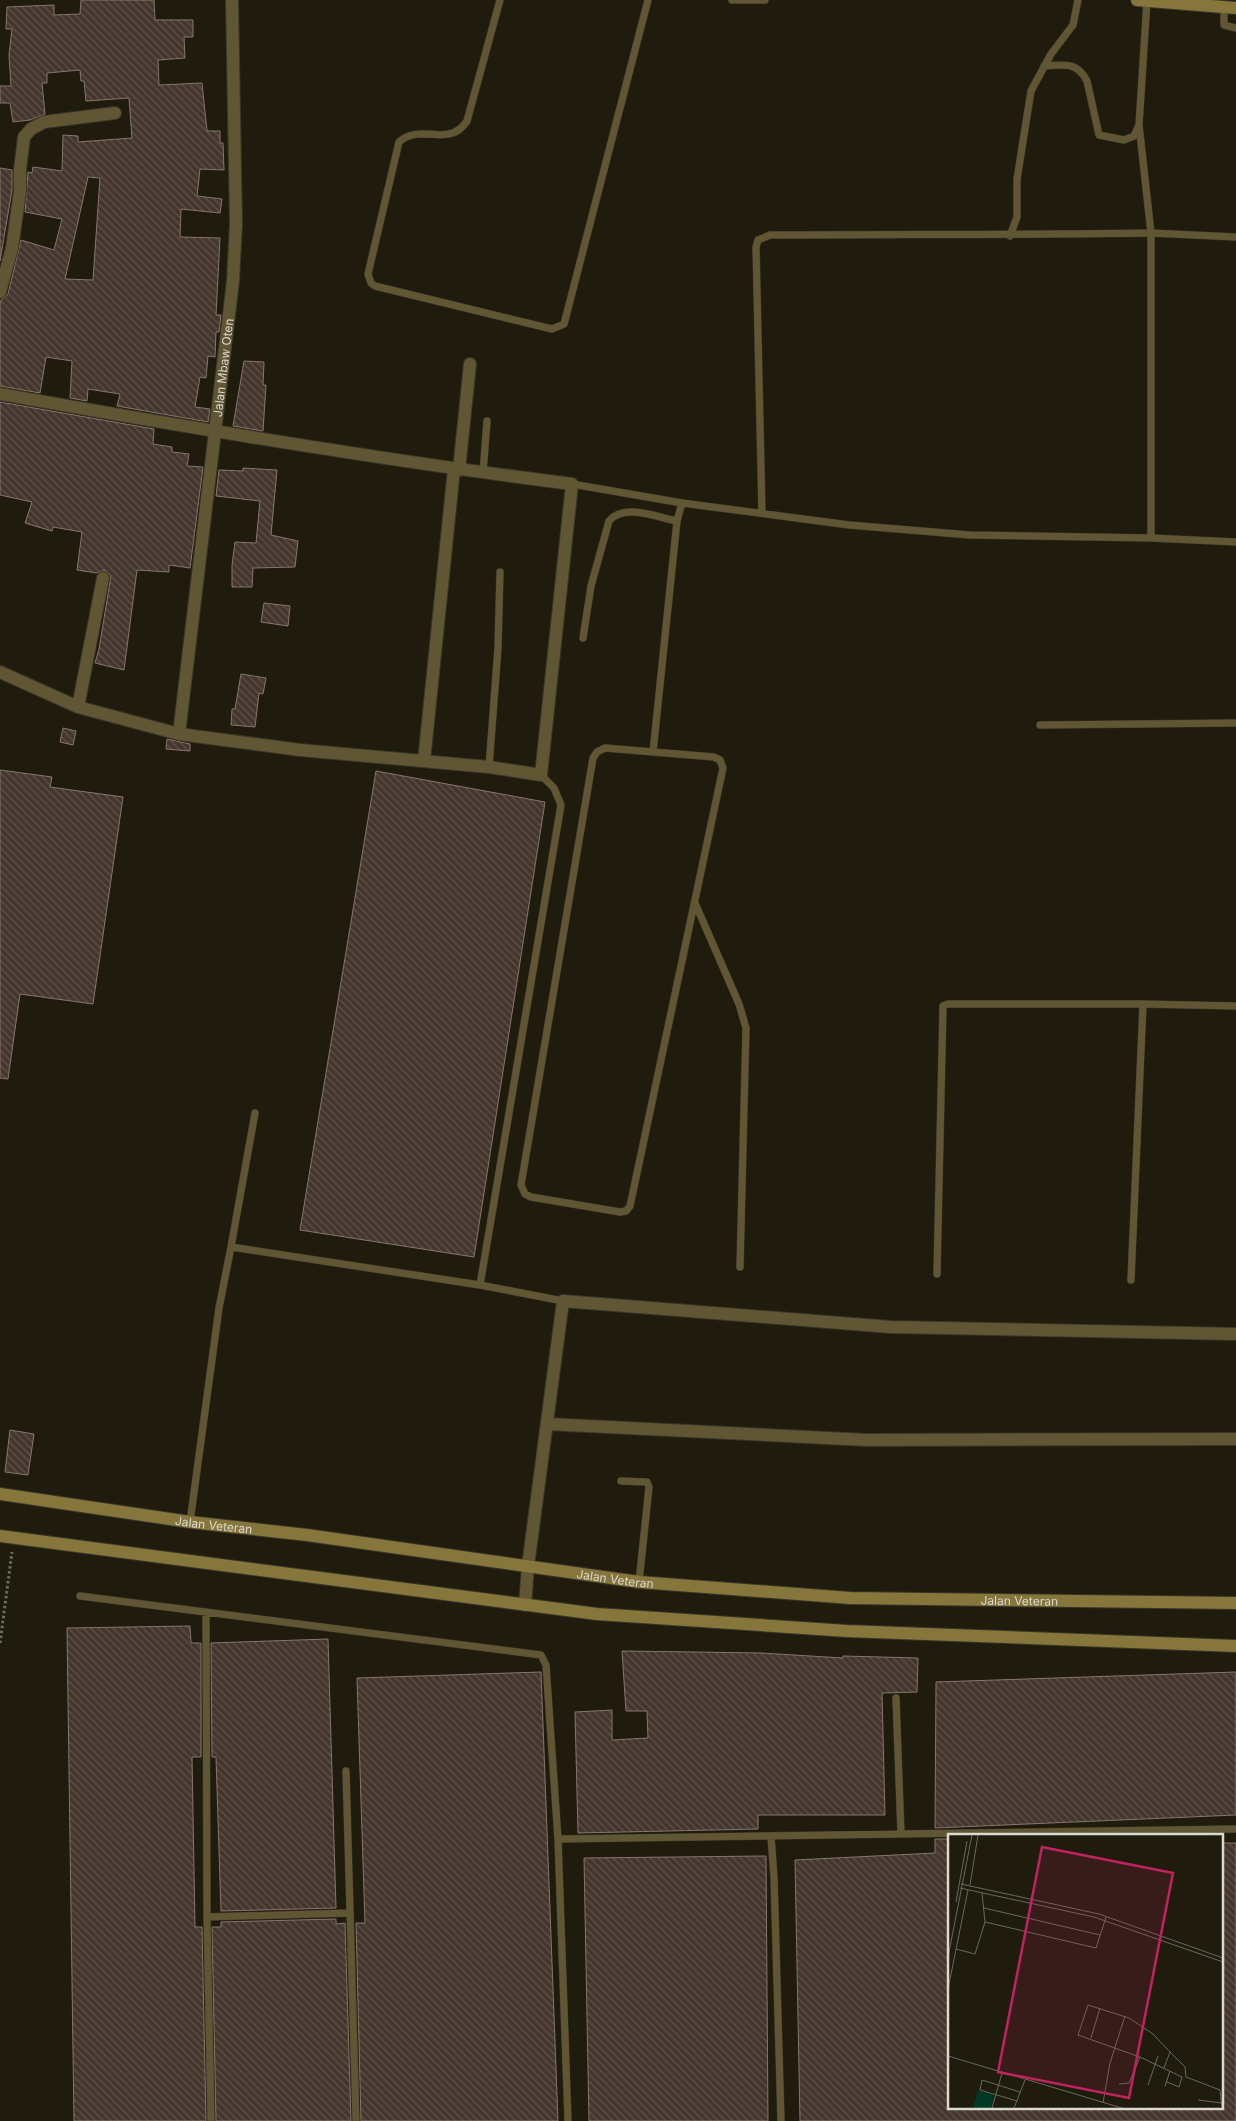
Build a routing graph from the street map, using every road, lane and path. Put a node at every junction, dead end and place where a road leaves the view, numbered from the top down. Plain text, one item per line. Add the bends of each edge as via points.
1 (232, 0) edge
2 (500, 0) edge
3 (648, 0) edge
4 (732, 0) edge
5 (765, 0) edge
6 (1078, 0) edge
7 (1142, 1) edge
8 (1194, 2) edge
9 (1230, 8) edge
10 (1236, 28) edge
11 (1044, 66) junction
12 (116, 113) dead end
13 (1139, 125) junction
14 (1151, 233) junction
15 (1010, 236) junction
16 (1236, 237) edge
17 (0, 292) edge
18 (470, 364) dead end
19 (0, 394) edge
20 (487, 421) dead end
21 (215, 433) junction
22 (457, 470) junction
23 (483, 473) junction
24 (572, 484) junction
25 (682, 502) junction
26 (762, 513) junction
27 (677, 521) junction
28 (1151, 538) junction
29 (1236, 542) edge
30 (500, 572) dead end
31 (103, 578) dead end
32 (583, 638) dead end
33 (0, 672) edge
34 (78, 707) junction
35 (1236, 724) edge
36 (1040, 725) dead end
37 (179, 734) junction
38 (425, 751) junction
39 (653, 752) junction
40 (542, 766) junction
41 (489, 767) junction
42 (695, 902) junction
43 (1143, 1004) junction
44 (1236, 1006) edge
45 (255, 1113) dead end
46 (231, 1247) junction
47 (740, 1267) dead end
48 (937, 1274) dead end
49 (1131, 1280) dead end
50 (480, 1285) junction
51 (563, 1301) junction
52 (1236, 1334) edge
53 (546, 1424) junction
54 (1236, 1439) edge
55 (621, 1480) dead end
56 (0, 1494) edge
57 (190, 1522) junction
58 (0, 1536) edge
59 (14, 1538) junction
60 (528, 1566) junction
61 (639, 1582) junction
62 (80, 1596) dead end
63 (1236, 1603) edge
64 (525, 1605) junction
65 (206, 1612) junction
66 (0, 1643) edge
67 (1236, 1646) edge
68 (896, 1698) dead end
69 (346, 1771) dead end
70 (1236, 1829) edge
71 (902, 1834) junction
72 (771, 1836) junction
73 (558, 1839) junction
74 (349, 1913) junction
75 (207, 1917) junction
76 (211, 2121) edge
77 (356, 2121) edge
78 (568, 2121) edge
79 (782, 2121) edge

1 - 21 street, Jalan Mbaw Oten via 234,281
2 - 3 lane via 463,128 450,135 408,136 399,142 368,274 375,286 552,329 564,324
4 - 5 lane
6 - 11 lane via 1073,25
7 - 8 main road
7 - 13 lane
8 - 9 main road
9 - 10 lane via 1224,25
11 - 13 lane via 1067,65 1083,73 1098,135 1124,140 1134,136
11 - 15 lane via 1031,91 1017,179 1017,217
12 - 17 street via 44,122 24,137 12,248
13 - 14 lane
14 - 15 lane
14 - 16 lane
14 - 28 lane
15 - 26 lane via 770,235 758,240
18 - 22 street
19 - 21 street
20 - 23 lane
21 - 22 street
21 - 37 street, Jalan Mbaw Oten
22 - 23 street
22 - 38 street
23 - 24 street
24 - 25 lane
24 - 40 street
25 - 26 lane
25 - 27 lane
26 - 28 lane via 849,525 970,535
27 - 32 lane via 624,511 615,514 610,521 591,586
27 - 39 lane
28 - 29 lane
30 - 41 lane
31 - 34 street
33 - 34 street
34 - 37 street
35 - 36 lane
37 - 38 street via 300,750
38 - 41 street
39 - 42 lane via 714,758 720,760 723,768
39 - 42 lane via 605,748 596,752 593,758 521,1185 525,1194 613,1212 626,1211 630,1206
40 - 41 street
40 - 50 lane via 561,805
42 - 47 lane via 739,1004 746,1028
43 - 44 lane
43 - 48 lane via 943,1006
43 - 49 lane
45 - 46 lane
46 - 50 lane
46 - 57 lane via 219,1308
50 - 51 lane
51 - 52 street via 892,1327
51 - 53 street
53 - 54 street via 867,1440
53 - 60 street
55 - 61 lane via 647,1482 649,1487
56 - 57 main road, Jalan Veteran
57 - 60 main road, Jalan Veteran
58 - 59 main road
59 - 64 main road
59 - 66 path
60 - 61 main road, Jalan Veteran
60 - 64 street
61 - 63 main road, Jalan Veteran via 850,1598
62 - 65 lane
64 - 67 main road via 598,1614 847,1631
65 - 73 lane via 541,1655 546,1665
65 - 75 lane
68 - 71 lane
69 - 74 lane
70 - 71 lane
71 - 72 lane
72 - 73 lane
72 - 79 lane
73 - 78 lane
74 - 75 lane
74 - 77 lane
75 - 76 lane

